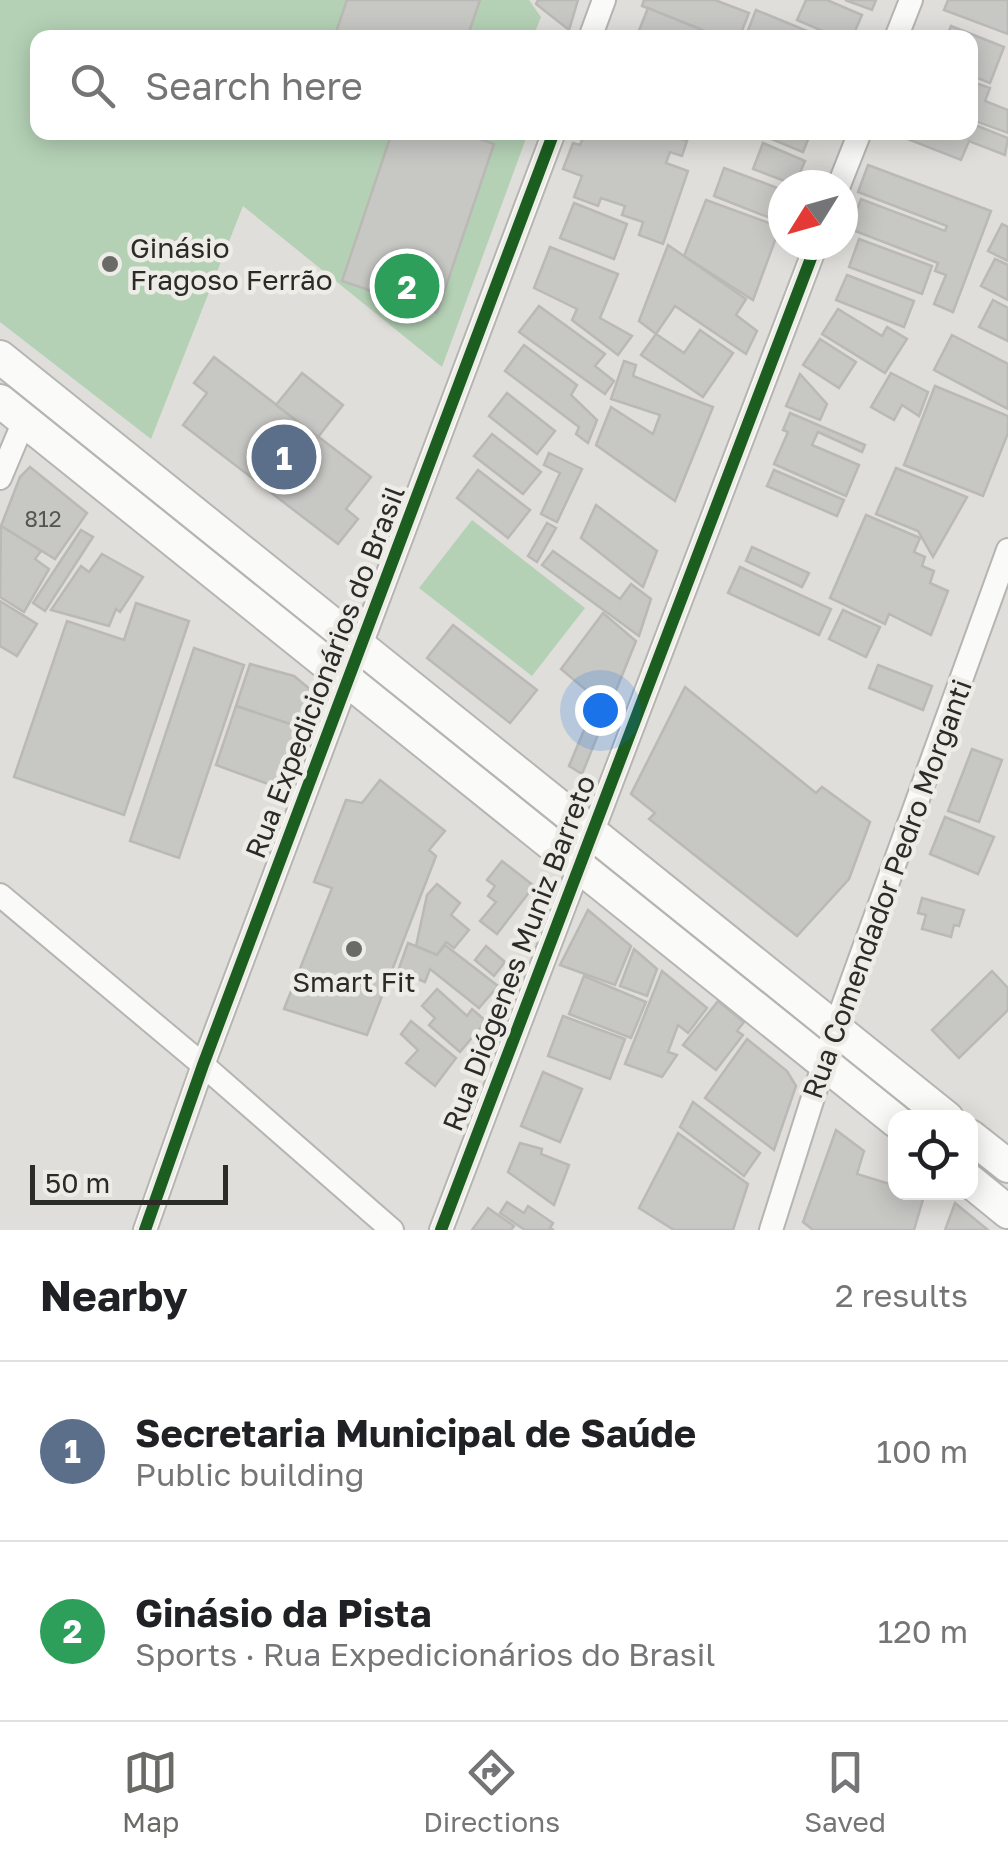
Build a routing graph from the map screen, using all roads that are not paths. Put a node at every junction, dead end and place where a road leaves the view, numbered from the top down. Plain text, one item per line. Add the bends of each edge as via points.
1 (604, 0) edge
2 (910, 0) edge
3 (593, 30) edge
4 (899, 30) edge
5 (551, 140) edge
6 (857, 140) edge
7 (846, 170) edge
8 (810, 260) edge
9 (0, 357) edge
10 (45, 392) junction
11 (12, 411) edge
12 (0, 478) edge
13 (1008, 550) edge
14 (360, 648) junction
15 (347, 683) junction
16 (590, 834) junction
17 (579, 868) junction
18 (0, 896) edge
19 (835, 1028) junction
20 (824, 1062) junction
21 (204, 1065) junction
22 (937, 1110) edge
23 (888, 1114) edge
24 (978, 1142) edge
25 (1008, 1166) edge
26 (978, 1188) edge
27 (1008, 1212) edge
28 (145, 1230) edge
29 (392, 1230) edge
30 (442, 1230) edge
31 (771, 1230) edge

1 - 3 street
2 - 4 street
5 - 14 street, Rua Expedicionários do Brasil
6 - 7 street
8 - 16 street, Rua Diógenes Muniz Barreto
9 - 10 main road
10 - 11 main road
10 - 14 main road
11 - 12 street
11 - 15 main road
13 - 19 street, Rua Comendador Pedro Morganti
14 - 15 street, Rua Expedicionários do Brasil
14 - 16 main road
15 - 17 main road
15 - 21 street, Rua Expedicionários do Brasil
16 - 17 street, Rua Diógenes Muniz Barreto
16 - 19 main road
17 - 20 main road
17 - 30 street, Rua Diógenes Muniz Barreto
18 - 21 street
19 - 20 street, Rua Comendador Pedro Morganti
19 - 22 main road
20 - 23 main road
20 - 31 street, Rua Comendador Pedro Morganti
21 - 28 street, Rua Expedicionários do Brasil
21 - 29 street
24 - 25 main road
26 - 27 main road

